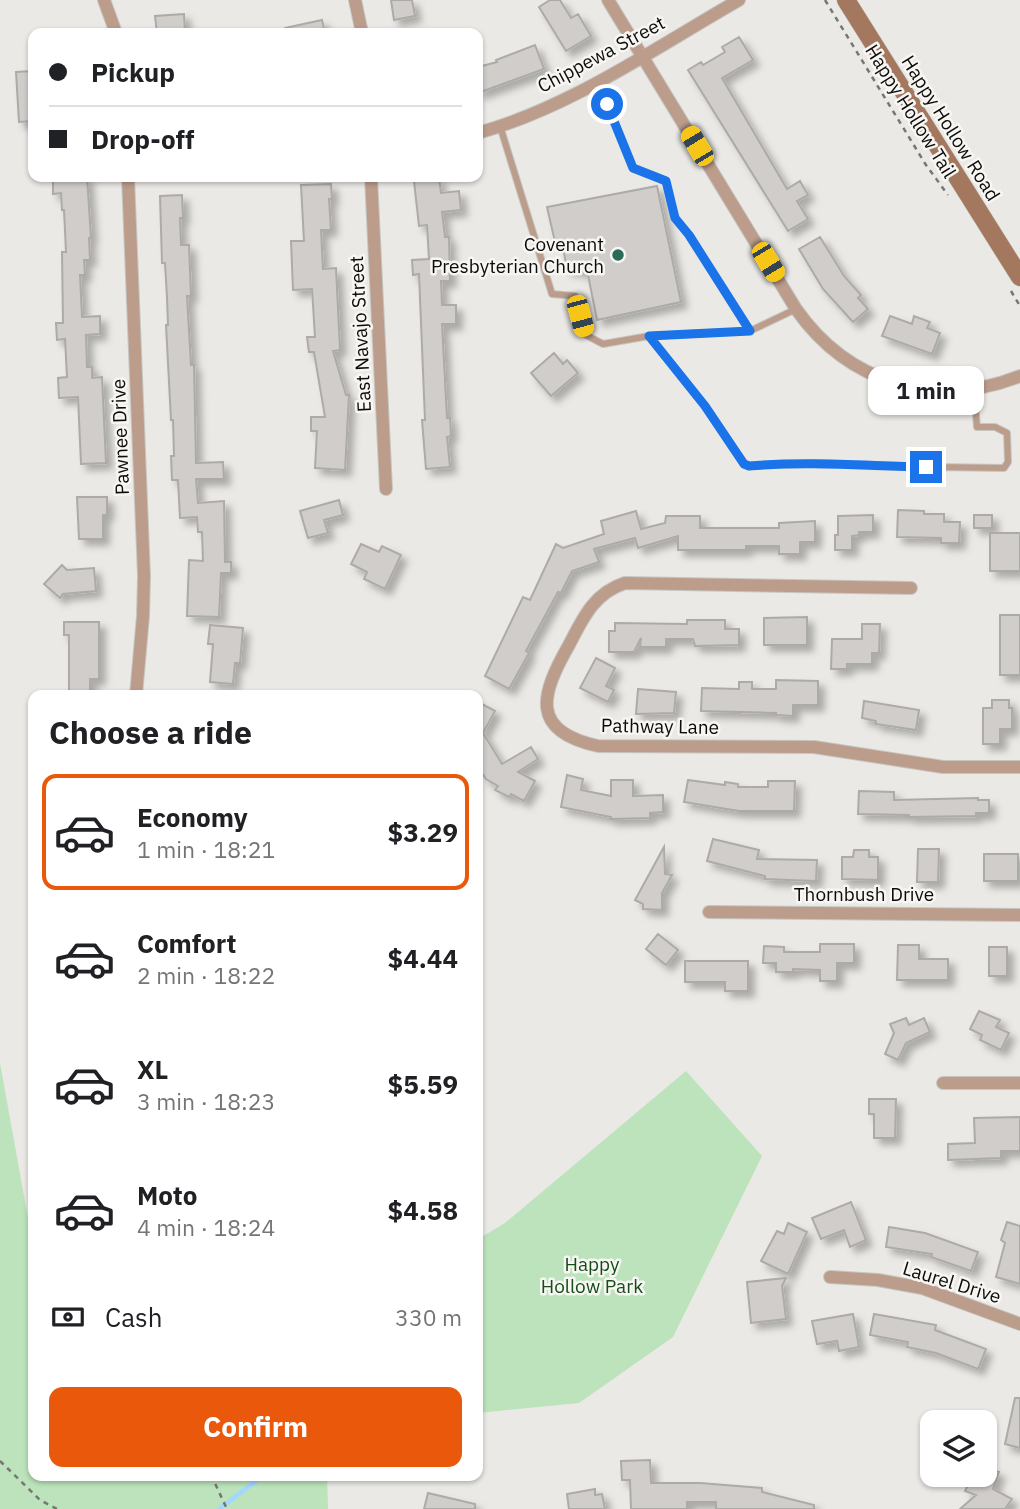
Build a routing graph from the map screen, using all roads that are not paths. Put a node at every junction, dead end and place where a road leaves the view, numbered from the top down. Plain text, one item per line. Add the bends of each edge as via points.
1 (104, 0) edge
2 (355, 0) edge
3 (608, 0) edge
4 (739, 0) edge
5 (846, 0) edge
6 (114, 28) edge
7 (361, 28) edge
8 (642, 56) junction
9 (598, 82) junction
10 (500, 127) junction
11 (483, 131) edge
12 (128, 182) edge
13 (372, 182) edge
14 (1014, 282) edge
15 (796, 309) junction
16 (750, 331) junction
17 (649, 336) junction
18 (1020, 376) edge
19 (974, 390) junction
20 (386, 489) dead end
21 (911, 587) dead end
22 (136, 690) edge
23 (1020, 767) edge
24 (709, 912) dead end
25 (1020, 915) edge
26 (943, 1083) dead end
27 (1020, 1083) edge
28 (830, 1278) dead end
29 (1020, 1324) edge

1 - 6 street
2 - 7 street
3 - 8 street
4 - 8 street, Chippewa Street
5 - 14 main road, Happy Hollow Road
8 - 9 street, Chippewa Street
8 - 15 street
9 - 10 street, Chippewa Street
9 - 16 lane via 633,168 666,181 675,218
10 - 11 street, Chippewa Street
10 - 17 lane via 552,294 575,296 586,335 603,344
12 - 22 street, Pawnee Drive via 144,576
13 - 20 street, East Navajo Street
15 - 16 lane
15 - 19 street via 826,345 859,367 934,391
16 - 17 lane
17 - 19 lane via 749,466 826,463 1004,468 1007,433 995,427 977,427
18 - 19 street
21 - 23 street, Pathway Lane via 625,583 611,587 590,606 553,673 547,689 551,718 568,738 598,746 814,747 943,767
24 - 25 street, Thornbush Drive
26 - 27 street
28 - 29 street, Laurel Drive via 922,1288

